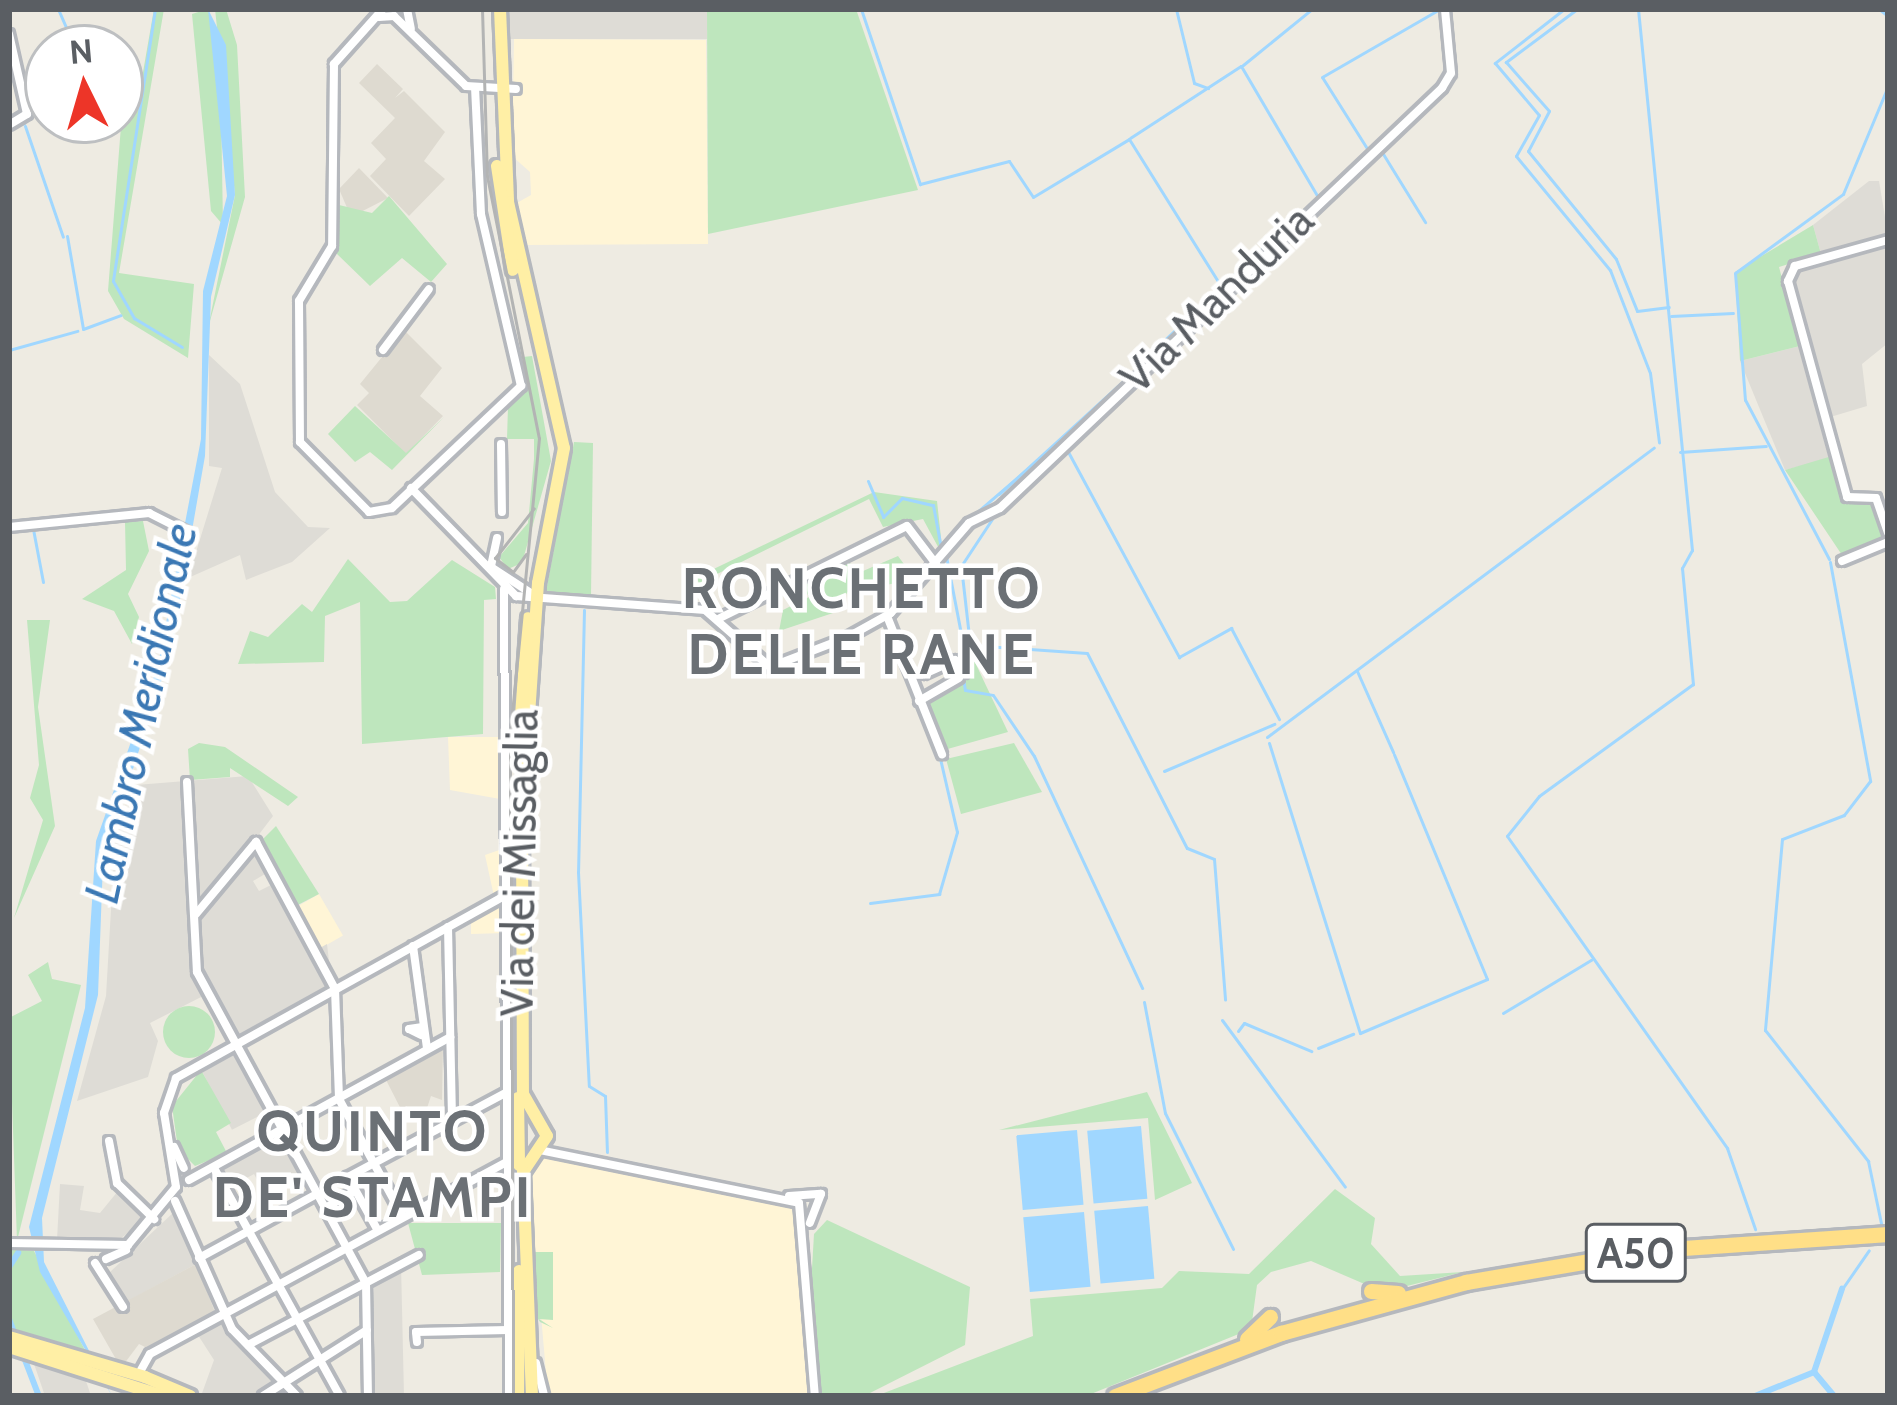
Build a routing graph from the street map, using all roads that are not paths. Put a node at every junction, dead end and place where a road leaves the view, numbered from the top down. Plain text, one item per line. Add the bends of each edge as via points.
1 (407, 9) edge
2 (499, 9) edge
3 (1445, 9) edge
4 (387, 13) edge
5 (411, 30) junction
6 (9, 34) edge
7 (504, 87) junction
8 (475, 89) junction
9 (9, 125) edge
10 (1888, 240) edge
11 (429, 289) dead end
12 (383, 350) dead end
13 (501, 444) dead end
14 (415, 492) junction
15 (502, 512) dead end
16 (9, 527) edge
17 (187, 532) dead end
18 (1888, 537) edge
19 (943, 561) junction
20 (1842, 561) dead end
21 (508, 589) junction
22 (532, 595) junction
23 (886, 616) junction
24 (720, 618) junction
25 (940, 666) junction
26 (924, 674) dead end
27 (947, 680) junction
28 (919, 701) junction
29 (941, 754) dead end
30 (187, 782) dead end
31 (506, 896) junction
32 (195, 915) junction
33 (448, 926) junction
34 (413, 946) junction
35 (335, 989) junction
36 (449, 1037) junction
37 (236, 1043) junction
38 (427, 1048) junction
39 (507, 1092) junction
40 (339, 1099) junction
41 (452, 1120) junction
42 (538, 1123) junction
43 (520, 1128) junction
44 (282, 1130) junction
45 (109, 1141) dead end
46 (541, 1147) junction
47 (511, 1157) junction
48 (374, 1164) junction
49 (212, 1168) junction
50 (184, 1175) junction
51 (355, 1191) junction
52 (317, 1194) junction
53 (801, 1198) junction
54 (175, 1201) junction
55 (327, 1207) junction
56 (811, 1212) junction
57 (403, 1215) junction
58 (154, 1219) junction
59 (376, 1229) junction
60 (249, 1231) junction
61 (1888, 1238) edge
62 (9, 1243) edge
63 (346, 1246) junction
64 (419, 1255) dead end
65 (99, 1256) junction
66 (199, 1258) junction
67 (1466, 1282) junction
68 (366, 1283) junction
69 (278, 1284) junction
70 (1371, 1292) dead end
71 (123, 1307) dead end
72 (530, 1308) dead end
73 (224, 1314) junction
74 (1270, 1317) dead end
75 (298, 1319) junction
76 (367, 1330) junction
77 (508, 1330) junction
78 (9, 1337) edge
79 (416, 1342) dead end
80 (248, 1345) junction
81 (9, 1347) edge
82 (317, 1356) junction
83 (75, 1364) junction
84 (1177, 1370) junction
85 (131, 1378) junction
86 (280, 1378) junction
87 (164, 1396) edge
88 (190, 1396) edge
89 (262, 1396) edge
90 (297, 1396) edge
91 (340, 1396) edge
92 (368, 1396) edge
93 (508, 1396) edge
94 (525, 1396) edge
95 (544, 1396) edge
96 (815, 1396) edge
97 (1115, 1396) edge
98 (1136, 1396) edge

1 - 4 street
1 - 5 street
2 - 7 main road, Via dei Missaglia
2 - 7 main road, Via dei Missaglia
3 - 19 street, Via Manduria via 1448,80 1000,508 970,523
4 - 5 street
4 - 14 street via 333,69 333,242 299,297 298,431 365,510
5 - 8 street
6 - 9 street via 27,114
7 - 8 street
7 - 22 main road, Via dei Missaglia via 513,238 563,436
8 - 14 street via 481,214 521,386
10 - 18 street via 1788,272 1846,497 1876,498
11 - 12 street
13 - 15 street
14 - 21 street
16 - 17 street via 168,513 169,530
18 - 20 street
19 - 23 street, Via Manduria
19 - 24 street via 907,526
21 - 22 street
21 - 31 street, Via dei Missaglia
22 - 24 street
22 - 42 main road, Via dei Missaglia via 523,1094
22 - 43 main road, Via dei Missaglia via 517,776
23 - 24 street, Via Manduria via 782,666 763,664
23 - 28 street
25 - 26 street
25 - 27 street
25 - 27 street via 955,660 961,676
27 - 28 street
28 - 29 street
30 - 32 street
31 - 33 street
31 - 39 street, Via dei Missaglia
32 - 35 street via 256,842
32 - 37 street via 197,972
33 - 34 street
33 - 36 street
34 - 35 street
34 - 38 street
35 - 37 street
35 - 40 street
36 - 38 street
36 - 41 street
37 - 44 street
37 - 50 street via 207,1060 169,1103
38 - 40 street
39 - 41 street
39 - 47 street, Via dei Missaglia
40 - 44 street
40 - 48 street
41 - 48 street
42 - 43 main road
42 - 46 main road, Via dei Missaglia
43 - 47 main road, Via dei Missaglia
44 - 49 street
44 - 52 street
45 - 58 street via 117,1183
46 - 47 main road
46 - 53 street
46 - 94 main road via 523,1172
47 - 57 street
47 - 77 street, Via dei Missaglia
47 - 94 main road, Via dei Missaglia
48 - 51 street via 348,1177
48 - 57 street
49 - 50 street
49 - 60 street
50 - 54 street
50 - 58 street
51 - 55 street
51 - 59 street
52 - 55 street
52 - 60 street
53 - 56 street
53 - 56 street via 821,1194
54 - 58 street
54 - 66 street
55 - 63 street
56 - 96 street
57 - 59 street
58 - 65 street
59 - 63 street
60 - 66 street
60 - 69 street
61 - 67 highway, A50 via 1654,1250
61 - 98 highway, A50 via 1520,1280 1339,1324
62 - 65 street via 55,1243
63 - 68 street
63 - 69 street
64 - 68 street
65 - 71 street
66 - 73 street
67 - 70 highway
67 - 84 highway, A50
68 - 75 street
68 - 76 street
69 - 73 street
69 - 75 street
72 - 95 street
73 - 80 street
73 - 85 street
74 - 84 highway
75 - 80 street
75 - 82 street
76 - 82 street
76 - 92 street
77 - 79 street via 416,1332
77 - 93 street, Via dei Missaglia
78 - 83 main road
80 - 86 street
81 - 83 main road
82 - 86 street
82 - 91 street
83 - 85 main road
84 - 97 highway, A50
85 - 87 main road
85 - 88 main road
86 - 89 street
86 - 90 street

